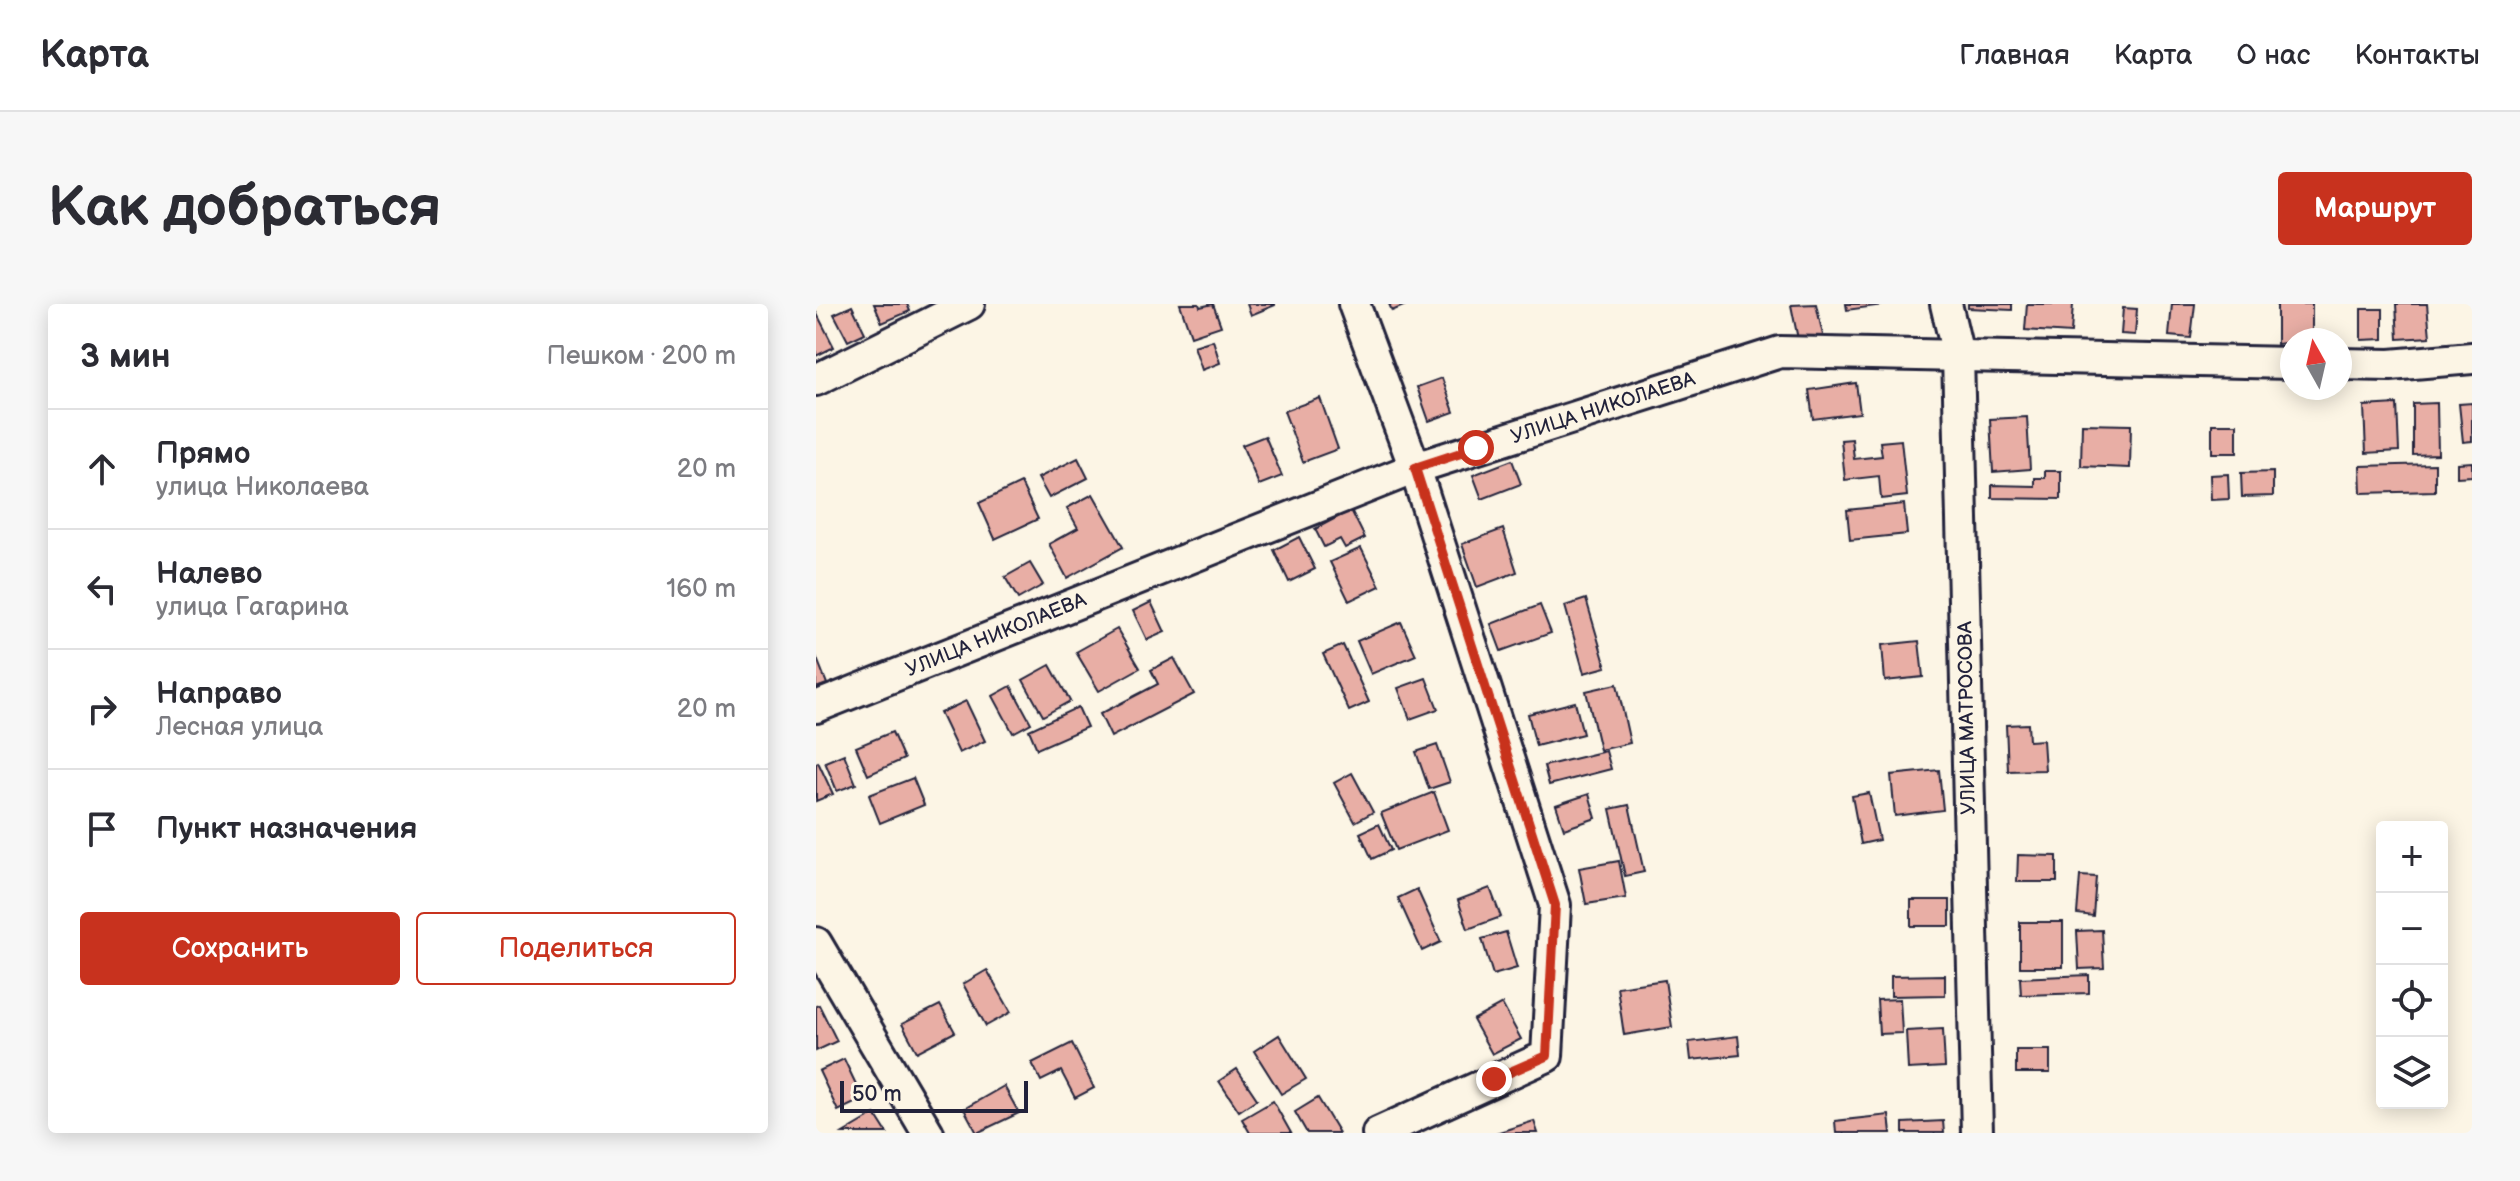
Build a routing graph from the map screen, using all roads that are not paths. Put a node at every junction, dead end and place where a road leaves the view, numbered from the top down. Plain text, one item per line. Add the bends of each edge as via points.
1 (969, 304) edge
2 (1354, 304) edge
3 (1946, 304) edge
4 (1958, 355) junction
5 (2472, 358) edge
6 (2280, 363) edge
7 (2352, 364) edge
8 (816, 380) edge
9 (1415, 468) junction
10 (816, 707) edge
11 (816, 943) edge
12 (928, 1133) edge
13 (1378, 1133) edge
14 (1977, 1133) edge

1 - 8 street
2 - 9 street
3 - 4 street, УЛИЦА МАТРОСОВА
4 - 6 street, УЛИЦА НИКОЛАЕВА
4 - 9 street, УЛИЦА НИКОЛАЕВА via 1780,352
4 - 14 street, УЛИЦА МАТРОСОВА
5 - 7 street
9 - 10 street, УЛИЦА НИКОЛАЕВА
9 - 13 street via 1555,905 1547,1056
11 - 12 street

